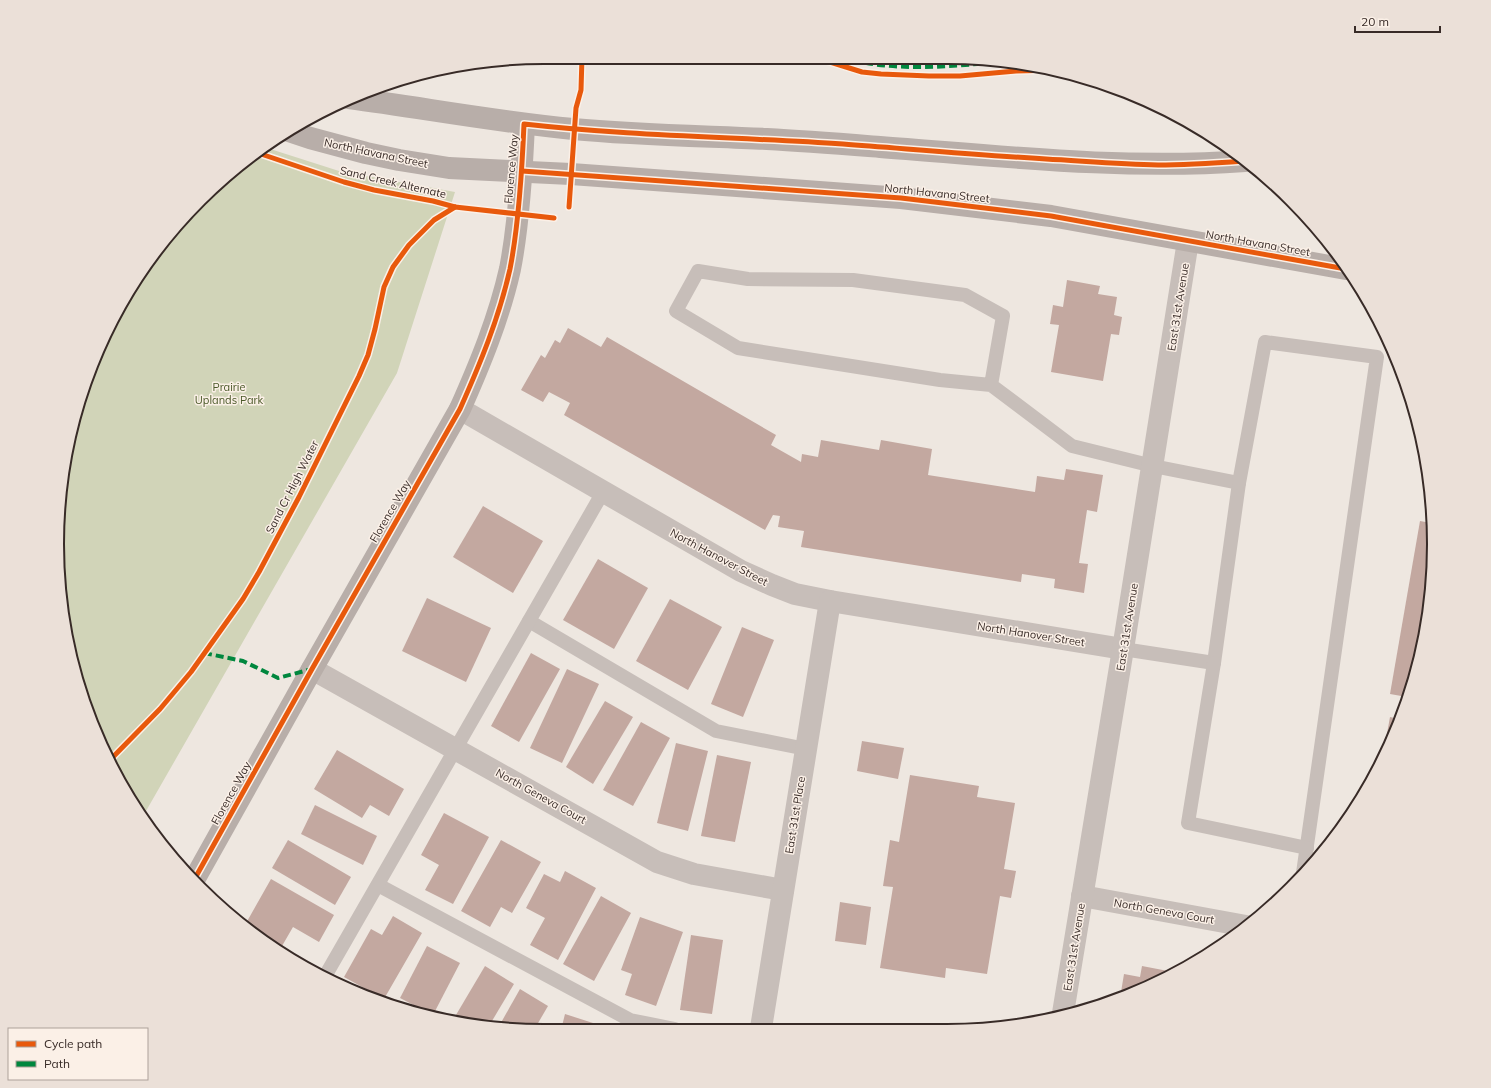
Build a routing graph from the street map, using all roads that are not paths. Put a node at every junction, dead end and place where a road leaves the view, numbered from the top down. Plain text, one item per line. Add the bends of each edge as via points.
1 (362, 100) edge
2 (524, 124) junction
3 (296, 133) edge
4 (1237, 161) edge
5 (522, 171) junction
6 (1188, 241) junction
7 (1339, 268) edge
8 (991, 385) junction
9 (460, 409) junction
10 (1153, 466) junction
11 (1239, 484) junction
12 (603, 492) junction
13 (830, 601) junction
14 (529, 621) junction
15 (1124, 649) junction
16 (1214, 663) junction
17 (312, 669) junction
18 (456, 748) junction
19 (806, 749) junction
20 (1306, 848) junction
21 (1304, 864) edge
22 (197, 875) edge
23 (378, 885) junction
24 (783, 890) junction
25 (1082, 896) junction
26 (1239, 925) edge
27 (328, 972) edge
28 (1064, 1010) edge
29 (650, 1024) edge
30 (762, 1024) edge

1 - 2 main road
2 - 4 main road via 1114,163 1159,165
2 - 5 main road, Florence Way
3 - 5 main road, North Havana Street via 399,160 450,168
5 - 6 main road, North Havana Street via 901,198 1051,216
5 - 9 main road, Florence Way via 510,268 502,299 488,343
6 - 7 main road, North Havana Street
6 - 10 street, East 31st Avenue
8 - 8 lane via 940,380 738,348 676,312 698,271 748,279 853,280 965,295 1003,316
8 - 10 lane via 1072,446
9 - 12 street, North Hanover Street
9 - 17 main road, Florence Way
10 - 11 lane
10 - 15 street, East 31st Avenue
11 - 16 lane
11 - 20 lane via 1264,342 1377,357
12 - 13 street, North Hanover Street via 741,571 795,594
12 - 14 lane
13 - 15 street, North Hanover Street
13 - 19 street, East 31st Place
14 - 18 lane
14 - 19 lane via 716,731
15 - 16 lane
15 - 25 street, East 31st Avenue
16 - 20 lane via 1188,823
17 - 18 street, North Geneva Court
17 - 22 main road, Florence Way
18 - 23 lane
18 - 24 street, North Geneva Court via 657,862 694,874
19 - 24 street, East 31st Place
20 - 21 lane
23 - 27 lane
23 - 29 lane via 630,1020
24 - 30 street, East 31st Place
25 - 26 street, North Geneva Court
25 - 28 street, East 31st Avenue

